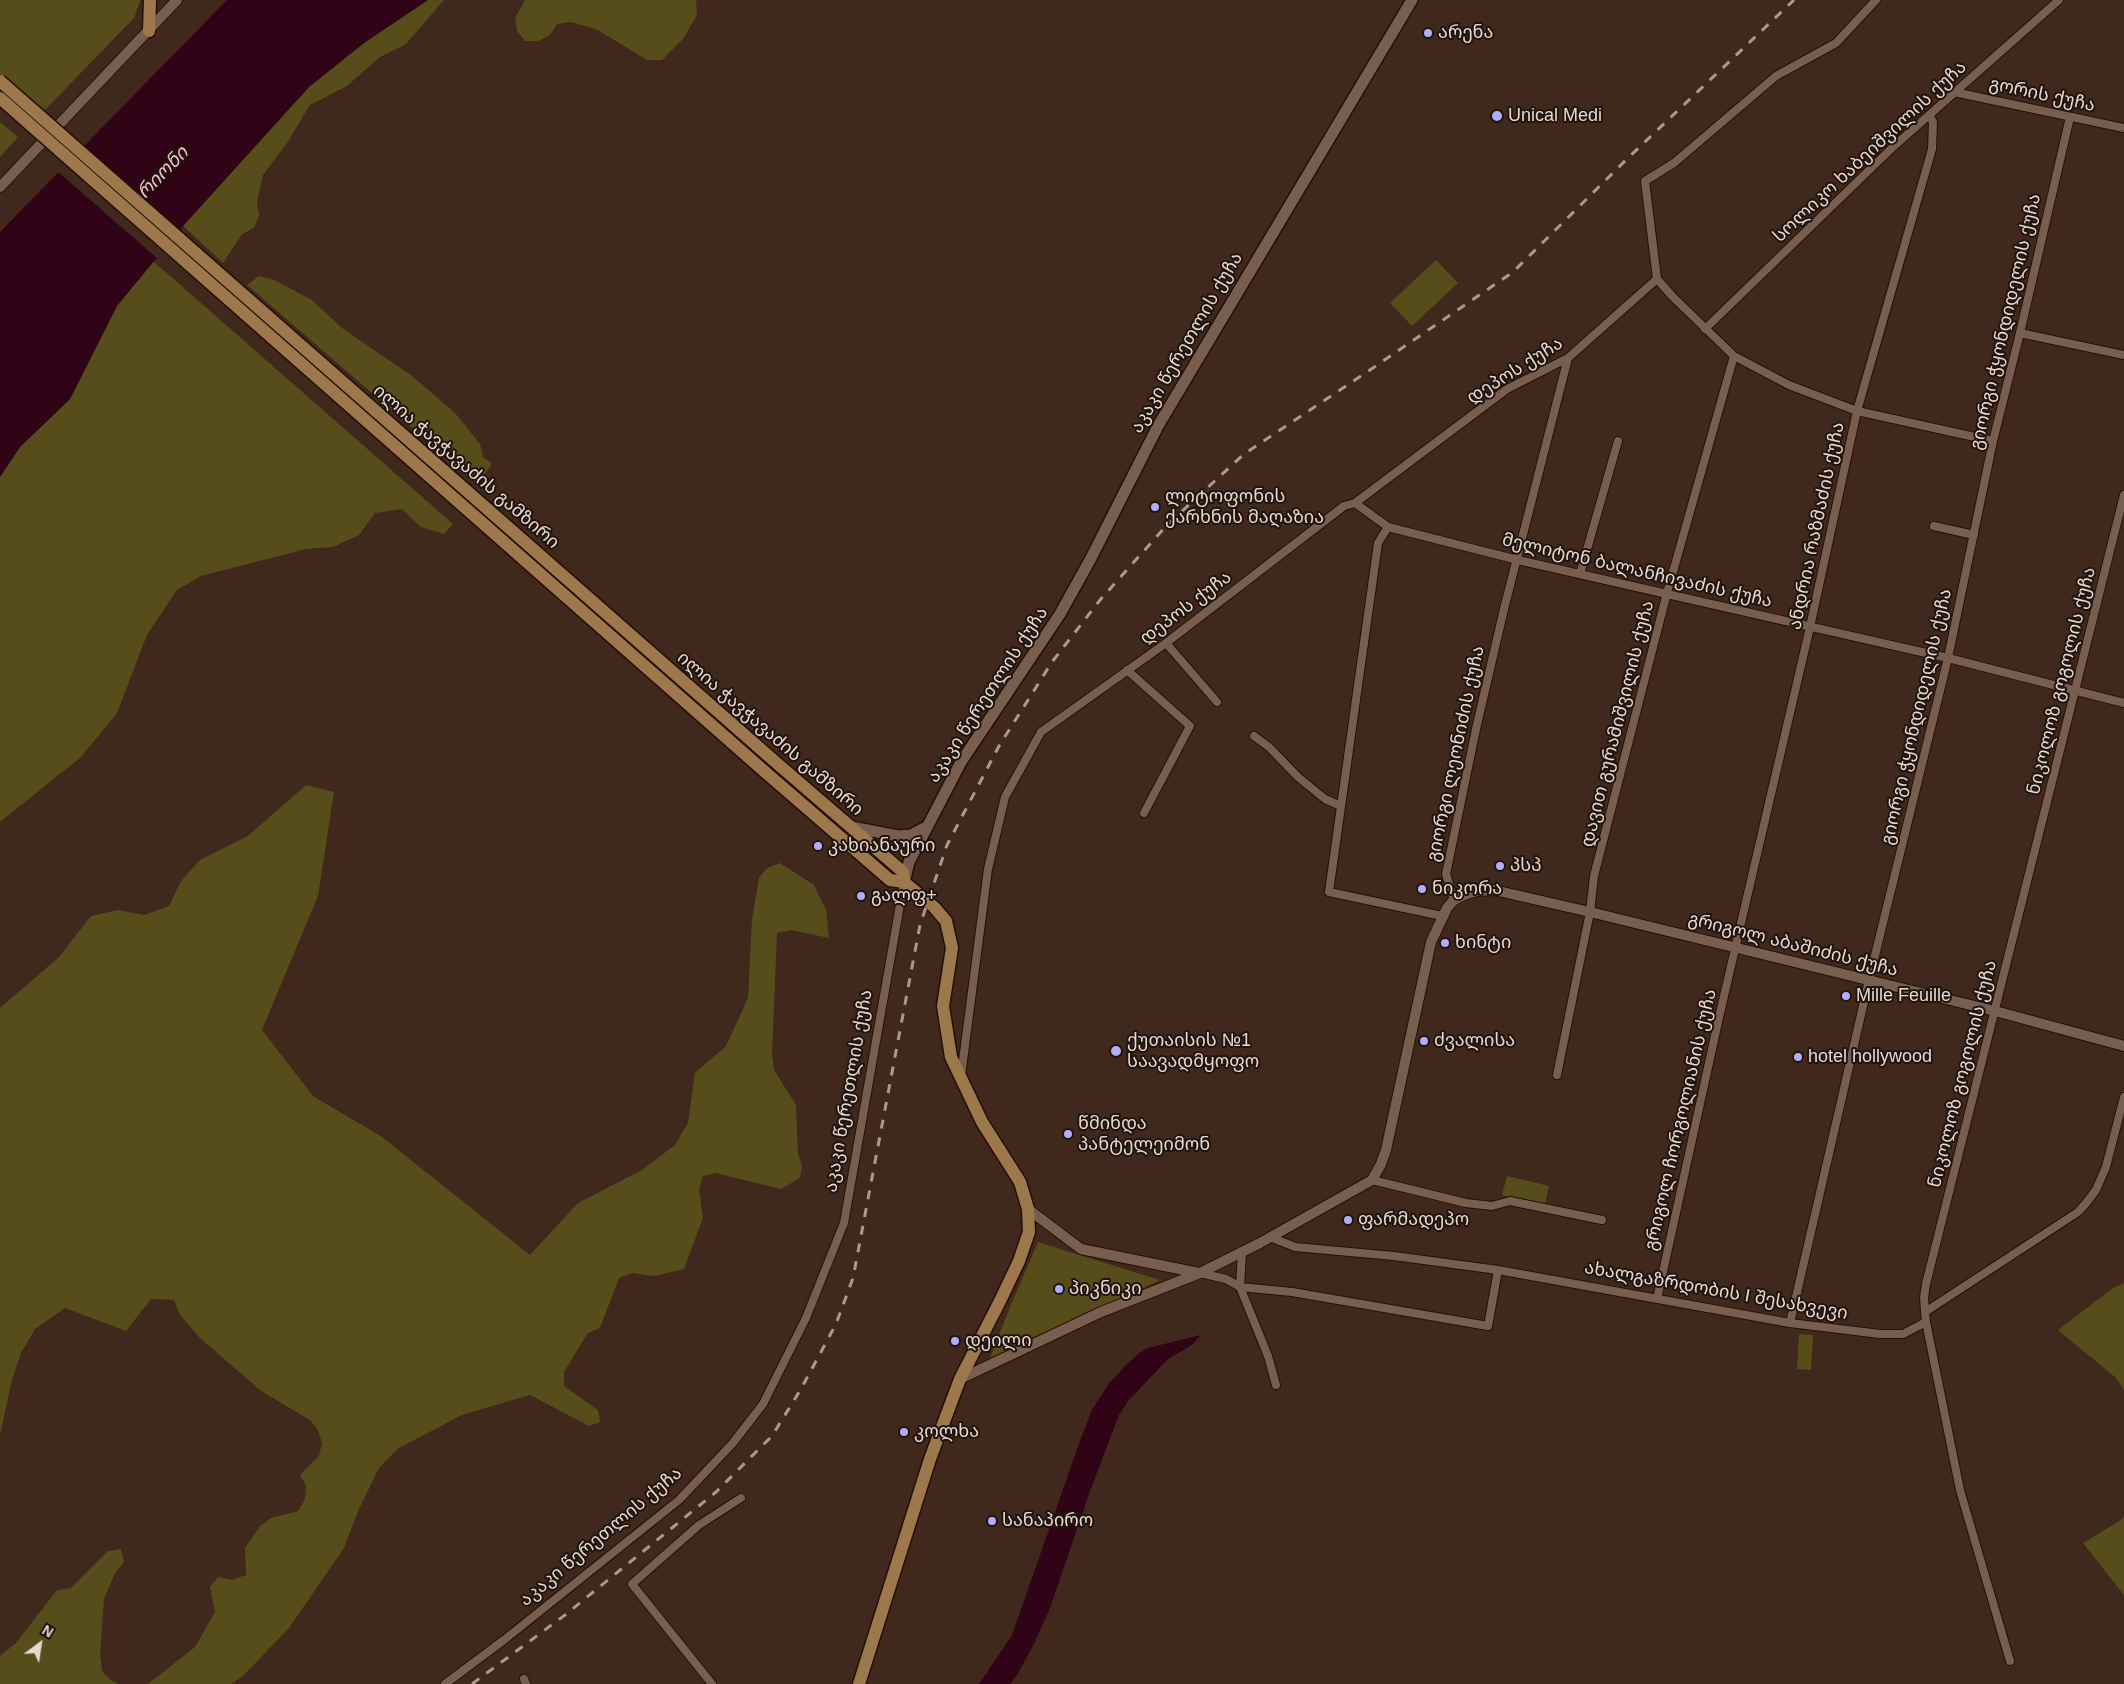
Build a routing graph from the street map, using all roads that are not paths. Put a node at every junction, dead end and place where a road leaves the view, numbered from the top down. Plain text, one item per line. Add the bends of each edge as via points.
1 (150, 0) edge
2 (177, 0) edge
3 (1412, 0) edge
4 (1876, 0) edge
5 (2060, 0) edge
6 (149, 31) junction
7 (0, 81) edge
8 (1954, 92) junction
9 (0, 98) edge
10 (1929, 115) junction
11 (2070, 116) junction
12 (2124, 128) edge
13 (0, 187) edge
14 (1656, 278) junction
15 (1705, 329) junction
16 (2020, 333) junction
17 (2124, 355) edge
18 (1734, 356) junction
19 (1568, 358) junction
20 (1857, 411) junction
21 (1993, 440) junction
22 (1618, 441) dead end
23 (2124, 495) edge
24 (1355, 503) junction
25 (1934, 526) dead end
26 (1388, 527) junction
27 (1974, 534) junction
28 (1518, 560) junction
29 (1580, 574) junction
30 (1667, 593) junction
31 (1810, 627) junction
32 (1166, 643) junction
33 (1948, 658) junction
34 (1127, 670) junction
35 (2076, 691) junction
36 (1217, 702) dead end
37 (2124, 703) edge
38 (1254, 736) dead end
39 (1341, 806) junction
40 (1144, 813) dead end
41 (928, 826) junction
42 (852, 828) junction
43 (904, 882) junction
44 (1454, 900) junction
45 (1590, 912) junction
46 (1442, 916) junction
47 (1735, 947) junction
48 (1869, 980) junction
49 (1995, 1011) junction
50 (2124, 1046) edge
51 (1557, 1075) dead end
52 (961, 1078) junction
53 (2124, 1097) edge
54 (1372, 1180) junction
55 (1028, 1209) junction
56 (1602, 1220) dead end
57 (1270, 1237) junction
58 (1242, 1252) junction
59 (1498, 1270) junction
60 (1200, 1273) junction
61 (1240, 1287) junction
62 (1657, 1299) junction
63 (1925, 1312) junction
64 (1926, 1322) junction
65 (1790, 1323) junction
66 (960, 1379) junction
67 (1276, 1385) dead end
68 (740, 1498) dead end
69 (2010, 1661) dead end
70 (445, 1684) edge
71 (712, 1684) edge
72 (859, 1684) edge

1 - 6 main road
2 - 6 street
3 - 41 main road, აკაკი წერეთლის ქუჩა via 1158,426 1060,614 961,762
4 - 14 street via 1836,43 1776,76 1674,163 1645,181
5 - 8 street, სოლიკო ხაბეიშვილის ქუჩა
6 - 13 street
7 - 42 main road, ილია ჭავჭავაძის გამზირი, bridge
8 - 10 street, სოლიკო ხაბეიშვილის ქუჩა
8 - 11 street, გორის ქუჩა
9 - 43 main road, ილია ჭავჭავაძის გამზირი, bridge via 764,771 890,880
10 - 15 street, სოლიკო ხაბეიშვილის ქუჩა
10 - 20 street, ანდრია რაზმაძის ქუჩა via 1933,122 1932,149
11 - 12 street, გორის ქუჩა
11 - 16 street, გიორგი ჭყონდიდელის ქუჩა
14 - 15 street
14 - 19 street, დეპოს ქუჩა
15 - 18 street
16 - 17 street
16 - 21 street, გიორგი ჭყონდიდელის ქუჩა
18 - 20 street via 1789,385
18 - 30 street, დავით გურამიშვილის ქუჩა
19 - 24 street, დეპოს ქუჩა via 1507,390
19 - 28 street, გიორგი ლეონიძის ქუჩა
20 - 21 street
20 - 31 street, ანდრია რაზმაძის ქუჩა
21 - 27 street, გიორგი ჭყონდიდელის ქუჩა
22 - 29 street
23 - 35 street, ნიკოლოზ გოგოლის ქუჩა
24 - 26 street, მელიტონ ბალანჩივაძის ქუჩა
24 - 32 street, დეპოს ქუჩა via 1344,506
25 - 27 street
26 - 28 street, მელიტონ ბალანჩივაძის ქუჩა
26 - 39 street via 1378,543
27 - 33 street, გიორგი ჭყონდიდელის ქუჩა
28 - 29 street, მელიტონ ბალანჩივაძის ქუჩა
28 - 44 street, გიორგი ლეონიძის ქუჩა via 1476,729 1446,874
29 - 30 street, მელიტონ ბალანჩივაძის ქუჩა
30 - 31 street, მელიტონ ბალანჩივაძის ქუჩა
30 - 45 street, დავით გურამიშვილის ქუჩა via 1594,876
31 - 33 street, მელიტონ ბალანჩივაძის ქუჩა
31 - 47 street, ანდრია რაზმაძის ქუჩა
32 - 34 street, დეპოს ქუჩა
32 - 36 street
33 - 35 street, მელიტონ ბალანჩივაძის ქუჩა
33 - 48 street, გიორგი ჭყონდიდელის ქუჩა
34 - 40 street via 1190,726
34 - 52 street, დეპოს ქუჩა via 1040,732 1005,797 988,869
35 - 37 street, მელიტონ ბალანჩივაძის ქუჩა
35 - 49 street, ნიკოლოზ გოგოლის ქუჩა
38 - 39 street via 1318,794
39 - 46 street via 1329,892
41 - 42 main road via 911,835 898,836
41 - 43 main road, აკაკი წერეთლის ქუჩა via 909,862
42 - 43 main road, ილია ჭავჭავაძის გამზირი via 903,872
43 - 52 main road via 941,914 949,928 952,948 943,1006 950,1057
43 - 70 street, აკაკი წერეთლის ქუჩა via 844,1223 806,1318 763,1404 732,1444 679,1500
44 - 45 street, გრიგოლ აბაშიძის ქუჩა via 1477,891 1494,890
44 - 46 street
45 - 47 street, გრიგოლ აბაშიძის ქუჩა
45 - 51 street, დავით გურამიშვილის ქუჩა
46 - 54 street via 1426,962 1386,1150
47 - 48 street, გრიგოლ აბაშიძის ქუჩა
47 - 62 street, გრიგოლ ჩორგოლიანის ქუჩა
48 - 49 street, გრიგოლ აბაშიძის ქუჩა
48 - 65 street, გიორგი ჭყონდიდელის ქუჩა
49 - 50 street, გრიგოლ აბაშიძის ქუჩა
49 - 63 street, ნიკოლოზ გოგოლის ქუჩა via 1935,1244 1926,1284
52 - 55 main road via 982,1122 1020,1182
53 - 63 street via 2106,1166 2096,1190 2078,1212
54 - 56 street via 1466,1203 1492,1206 1510,1201
54 - 57 street
55 - 60 street via 1081,1249
55 - 66 main road via 1029,1232 1019,1261
57 - 58 street
57 - 59 street, ახალგაზრდობის I შესახვევი via 1294,1247
58 - 60 street
58 - 61 street
59 - 61 street via 1488,1326 1292,1292
59 - 62 street, ახალგაზრდობის I შესახვევი
60 - 61 street via 1226,1279
60 - 66 street via 1101,1312
61 - 67 street
62 - 65 street, ახალგაზრდობის I შესახვევი
63 - 64 street, ნიკოლოზ გოგოლის ქუჩა
64 - 65 street, ახალგაზრდობის I შესახვევი via 1903,1334
64 - 69 street, ნიკოლოზ გოგოლის ქუჩა via 1960,1490
66 - 72 main road via 927,1468
68 - 71 street via 699,1525 632,1584

